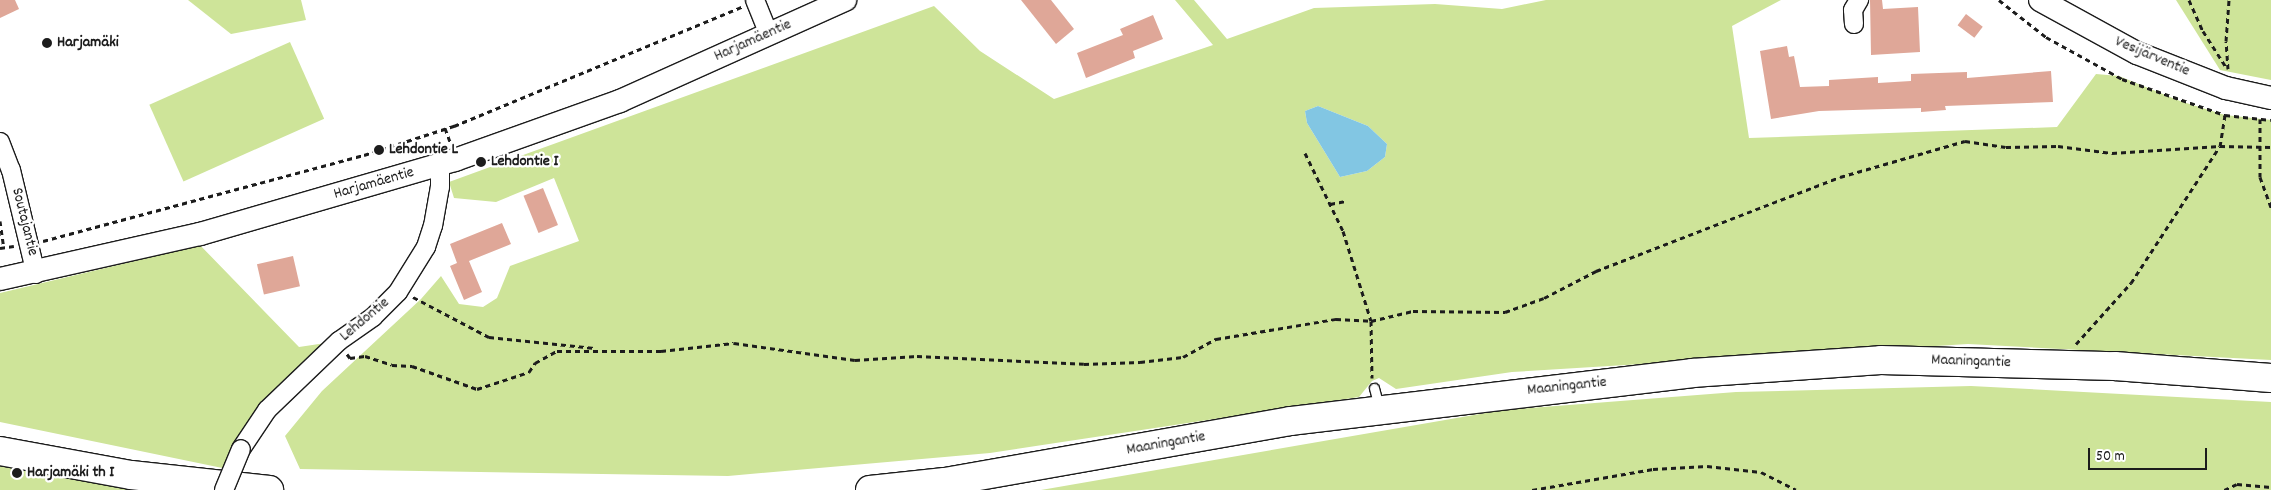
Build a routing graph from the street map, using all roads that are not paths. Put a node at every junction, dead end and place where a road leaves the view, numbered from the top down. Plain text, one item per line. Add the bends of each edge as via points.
1 (845, 0) edge
2 (1860, 0) edge
3 (2040, 0) edge
4 (755, 1) edge
5 (1854, 24) dead end
6 (769, 34) junction
7 (2271, 98) edge
8 (0, 142) edge
9 (440, 165) junction
10 (36, 274) junction
11 (0, 280) edge
12 (2271, 378) edge
13 (0, 451) edge
14 (942, 486) edge
15 (224, 490) edge
16 (269, 490) edge
17 (870, 490) edge

1 - 6 street, Harjamäentie
2 - 5 street via 1853,10
3 - 7 street, Vesijärventie via 2137,53 2226,88
4 - 6 street
6 - 9 street, Harjamäentie via 620,101
8 - 10 street, Soutajantie via 11,170
9 - 10 street, Harjamäentie via 200,234
9 - 15 street, Lehdontie, bridge via 440,187 433,226 426,247 398,292 373,317 339,341 267,410 241,449
10 - 11 street, Harjamäentie
12 - 14 main road, Maaningantie via 2115,366 1881,360 1692,373 1377,399 1291,421
13 - 16 main road via 131,475
14 - 17 main road, Maaningantie

